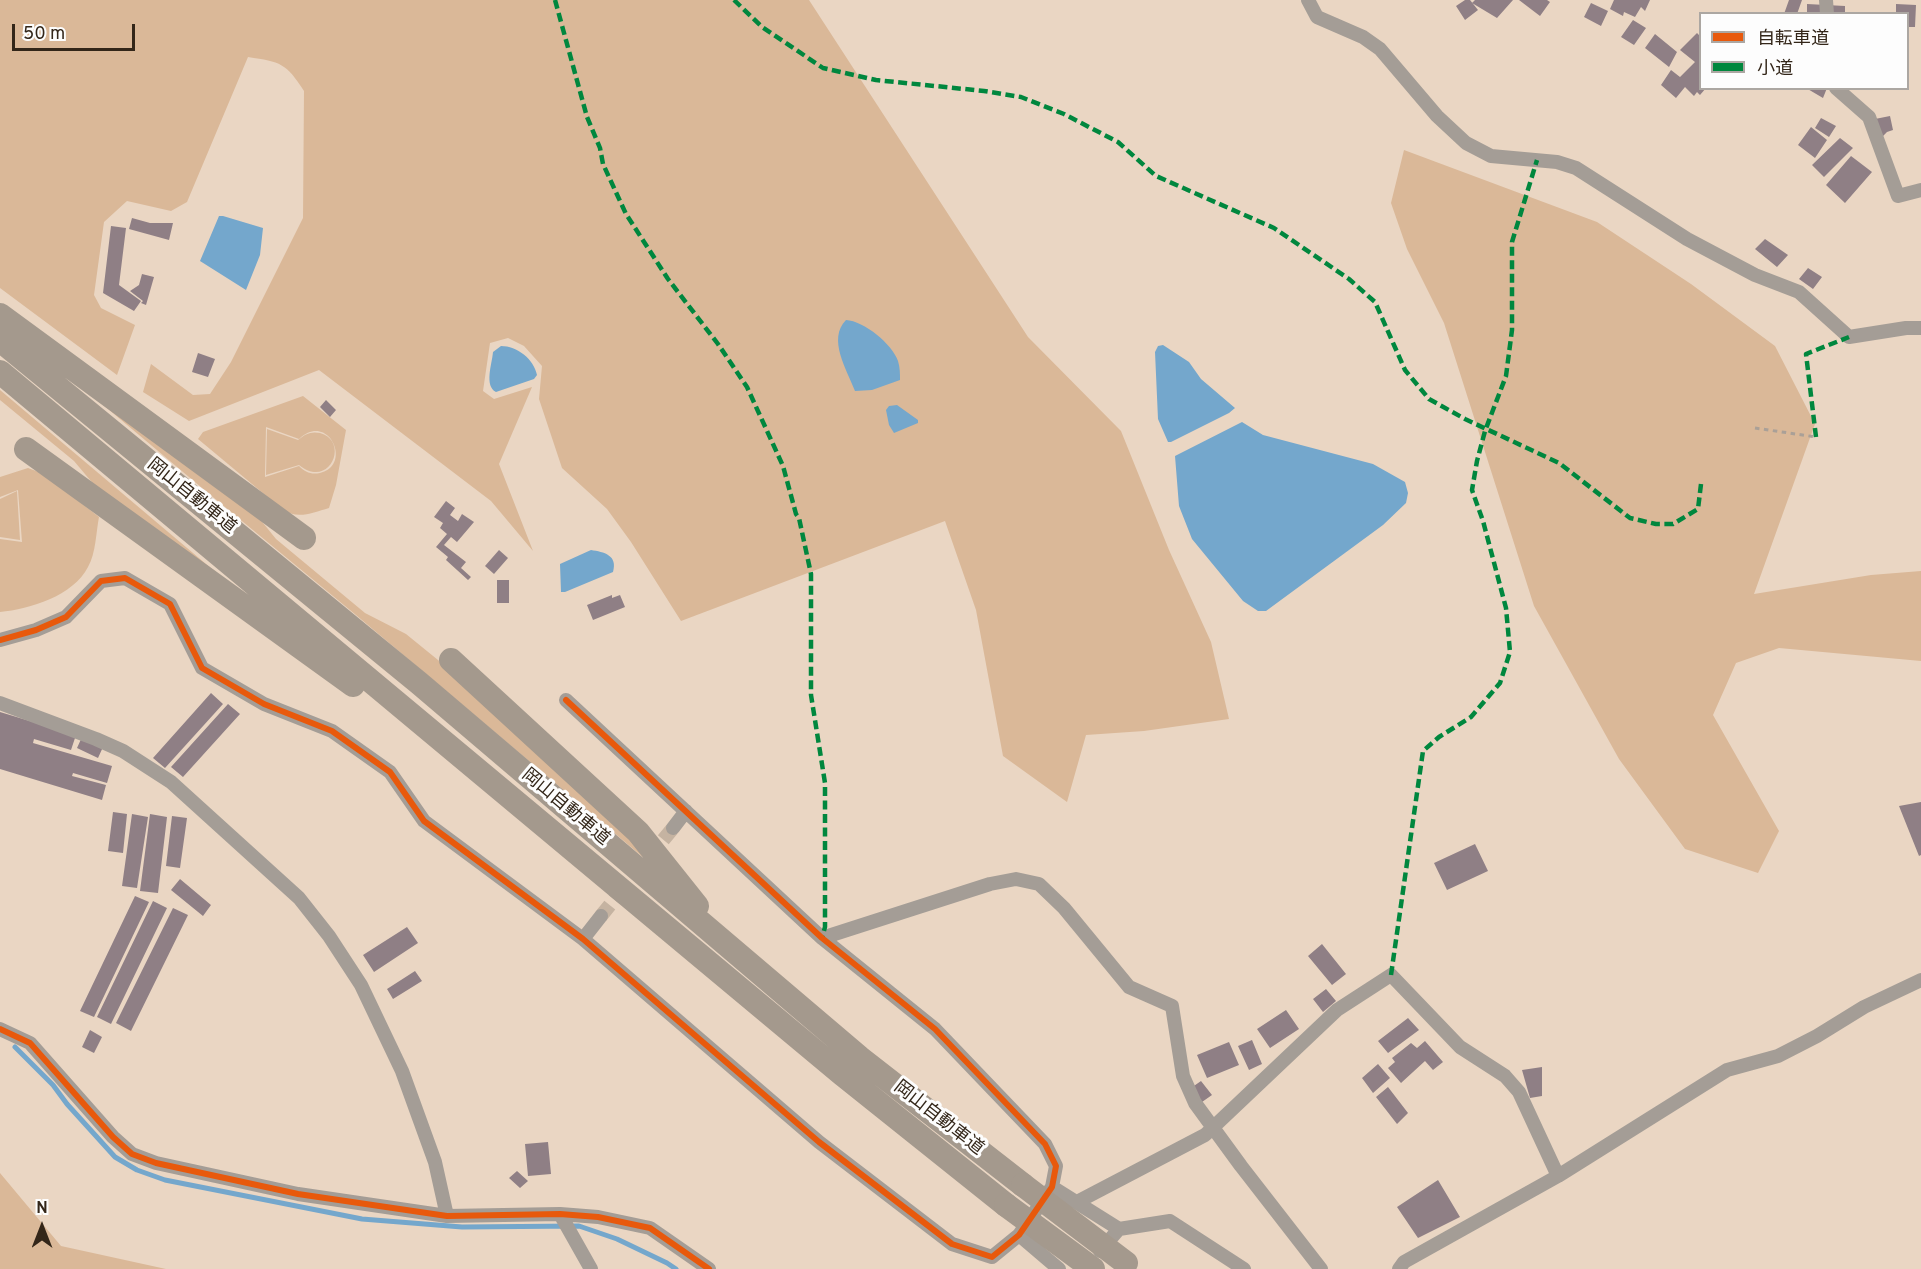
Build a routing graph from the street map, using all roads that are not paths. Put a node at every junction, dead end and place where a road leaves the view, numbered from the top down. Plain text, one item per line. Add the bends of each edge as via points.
1 (1308, 0) edge
2 (1838, 90) edge
3 (1921, 190) edge
4 (0, 315) edge
5 (1921, 328) edge
6 (0, 340) edge
7 (0, 372) edge
8 (26, 449) dead end
9 (304, 538) dead end
10 (0, 640) edge
11 (451, 660) dead end
12 (566, 700) dead end
13 (0, 703) edge
14 (686, 812) junction
15 (673, 828) tunnel mouth
16 (562, 840) junction
17 (601, 916) tunnel mouth
18 (822, 938) junction
19 (583, 939) junction
20 (733, 950) junction
21 (1921, 980) edge
22 (0, 1029) edge
23 (1214, 1128) junction
24 (1557, 1176) junction
25 (1052, 1186) junction
26 (1077, 1202) junction
27 (447, 1216) junction
28 (565, 1222) junction
29 (1119, 1229) junction
30 (1018, 1235) junction
31 (1130, 1266) edge
32 (591, 1269) edge
33 (709, 1269) edge
34 (1059, 1269) edge
35 (1085, 1269) edge
36 (1093, 1269) edge
37 (1244, 1269) edge
38 (1321, 1269) edge
39 (1399, 1269) edge

1 - 5 street via 1317,17 1363,37 1380,49 1437,116 1466,143 1491,156 1557,162 1576,168 1687,239 1755,275 1799,292 1849,337
2 - 3 street via 1869,117 1898,196
4 - 9 highway
6 - 20 highway, 岡山自動車道 via 419,683
7 - 16 highway, 岡山自動車道
8 - 16 highway
10 - 19 street via 66,617 101,581 125,578 170,604 202,668 264,704 332,731 390,772 424,820
11 - 20 highway via 638,832
12 - 14 street
13 - 27 street via 123,751 171,782 299,898 361,985 402,1071 435,1162
14 - 15 street
14 - 18 street
16 - 36 highway, 岡山自動車道, bridge via 842,1074
17 - 19 street
18 - 23 street via 990,884 1016,879 1039,884 1064,908 1129,987 1172,1006 1183,1076 1195,1103
18 - 25 street via 935,1029 1045,1144 1056,1166
19 - 30 street via 819,1142 952,1244 992,1257
20 - 31 highway, 岡山自動車道, bridge via 860,1058
21 - 24 street via 1778,1056 1727,1070
22 - 27 street via 30,1043 132,1154 156,1163 298,1194
23 - 24 street via 1337,1010 1391,975 1460,1047 1505,1076 1519,1092
23 - 26 street
23 - 38 street
24 - 39 street via 1404,1262
25 - 26 street
25 - 30 street
26 - 29 street
27 - 28 street
28 - 32 street
28 - 33 street via 598,1217 650,1228
29 - 35 street
29 - 37 street via 1170,1221
30 - 34 street

